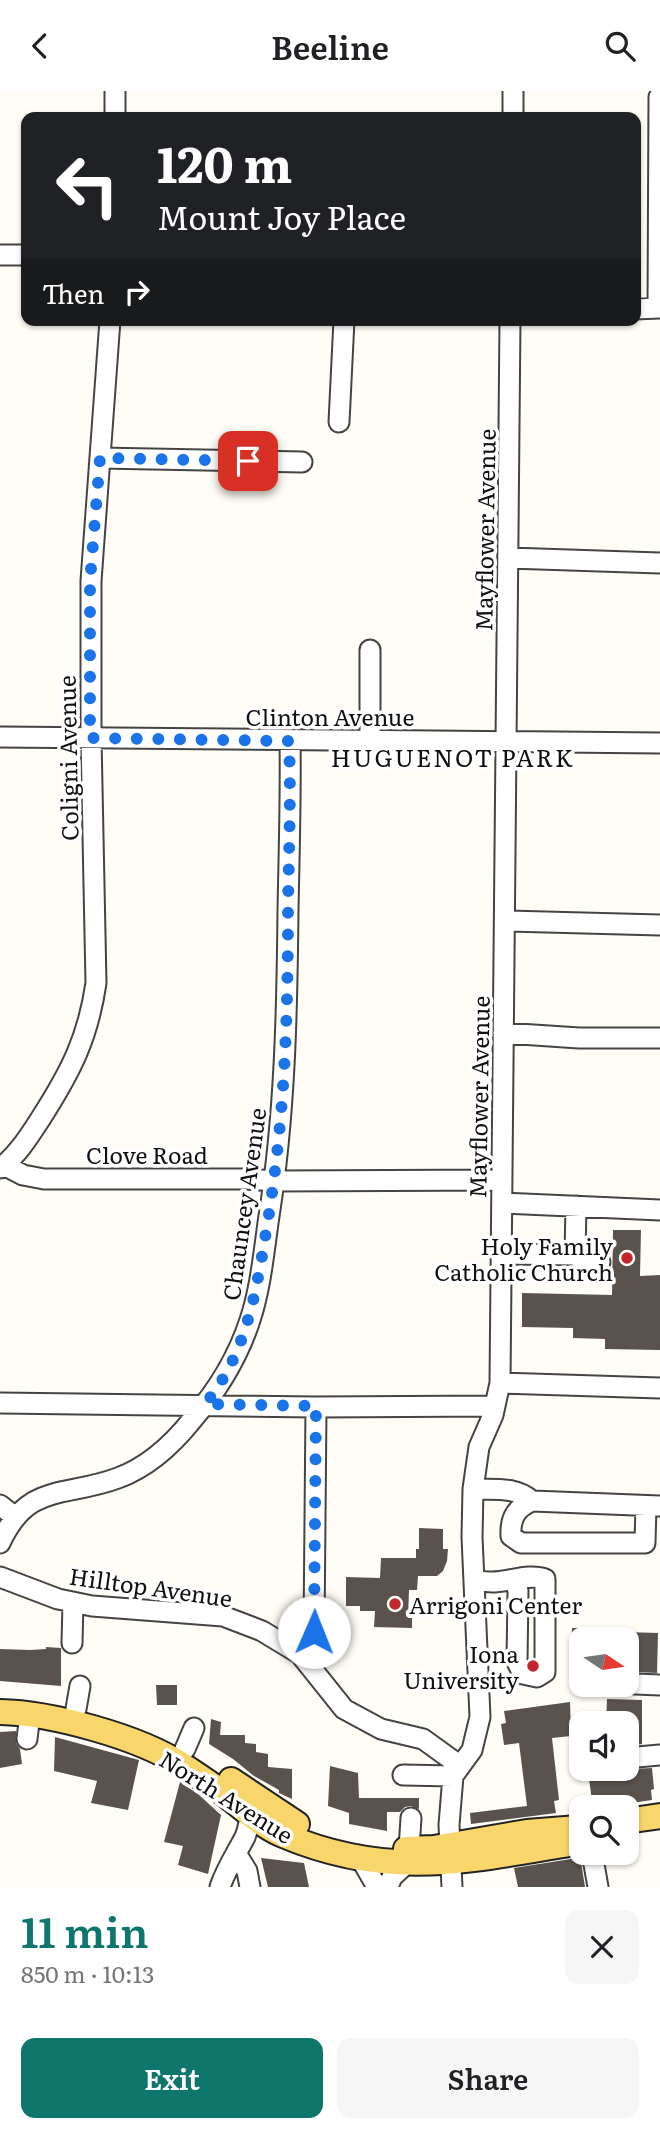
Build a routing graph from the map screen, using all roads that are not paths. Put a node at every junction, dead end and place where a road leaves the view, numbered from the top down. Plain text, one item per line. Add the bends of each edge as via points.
1 (115, 91) edge
2 (513, 91) edge
3 (659, 97) edge
4 (115, 112) edge
5 (513, 112) edge
6 (0, 255) edge
7 (21, 255) edge
8 (659, 308) edge
9 (641, 309) edge
10 (110, 326) edge
11 (344, 326) edge
12 (510, 326) edge
13 (339, 422) dead end
14 (100, 458) junction
15 (302, 461) dead end
16 (509, 558) junction
17 (660, 563) edge
18 (370, 650) dead end
19 (0, 737) edge
20 (90, 738) junction
21 (505, 740) junction
22 (289, 741) junction
23 (370, 741) junction
24 (660, 743) edge
25 (506, 921) junction
26 (660, 925) edge
27 (503, 1033) junction
28 (660, 1038) edge
29 (2, 1167) edge
30 (275, 1181) junction
31 (501, 1181) junction
32 (502, 1203) junction
33 (576, 1206) junction
34 (660, 1210) edge
35 (501, 1254) junction
36 (575, 1255) junction
37 (600, 1262) dead end
38 (500, 1383) junction
39 (660, 1388) edge
40 (0, 1403) edge
41 (205, 1404) junction
42 (316, 1406) junction
43 (495, 1406) junction
44 (473, 1489) junction
45 (532, 1501) junction
46 (653, 1506) edge
47 (7, 1511) edge
48 (0, 1543) edge
49 (0, 1577) edge
50 (515, 1579) junction
51 (474, 1580) junction
52 (73, 1602) junction
53 (72, 1643) dead end
54 (300, 1654) junction
55 (639, 1683) edge
56 (660, 1685) edge
57 (0, 1696) edge
58 (0, 1712) edge
59 (30, 1714) junction
60 (27, 1739) dead end
61 (660, 1755) edge
62 (639, 1757) edge
63 (456, 1771) junction
64 (404, 1775) dead end
65 (255, 1808) junction
66 (660, 1815) edge
67 (411, 1818) dead end
68 (639, 1819) edge
69 (569, 1829) edge
70 (660, 1831) edge
71 (639, 1834) edge
72 (569, 1844) edge
73 (236, 1853) junction
74 (408, 1857) junction
75 (361, 1859) junction
76 (451, 1865) edge
77 (594, 1865) edge
78 (220, 1887) edge
79 (250, 1887) edge
80 (377, 1887) edge
81 (388, 1887) edge
82 (598, 1887) edge

1 - 4 street
2 - 5 street
3 - 8 street
6 - 7 street
8 - 9 street
10 - 14 street, Coligni Avenue
11 - 13 street
12 - 16 street, Mayflower Avenue
14 - 15 street
14 - 20 street, Coligni Avenue via 90,581
16 - 17 street
16 - 21 street, Mayflower Avenue
18 - 23 street
19 - 20 street, Clinton Avenue
20 - 22 street, Clinton Avenue
20 - 29 street, Coligni Avenue via 93,1006 64,1082 29,1136
21 - 23 street, Clinton Avenue
21 - 24 street, Clinton Avenue
21 - 25 street, Mayflower Avenue
22 - 23 street, Clinton Avenue
22 - 30 street, Chauncey Avenue via 288,1007
25 - 26 street
25 - 27 street, Mayflower Avenue
27 - 28 street
27 - 31 street, Mayflower Avenue
29 - 30 street, Clove Road via 44,1179
30 - 31 street, Clove Road
30 - 41 street, Chauncey Avenue via 250,1320 218,1388
31 - 32 street, Mayflower Avenue
32 - 33 street
32 - 35 street, Mayflower Avenue
33 - 34 street
33 - 36 street
35 - 36 street
35 - 38 street, Mayflower Avenue
36 - 37 street
38 - 39 street
38 - 43 street, Mayflower Avenue
40 - 41 street
41 - 42 street
41 - 47 street, Chauncey Avenue via 178,1436 121,1477 51,1494
42 - 43 street
42 - 54 street via 314,1632
43 - 44 street, Mayflower Avenue via 479,1447
44 - 45 street via 514,1490
44 - 51 street, Mayflower Avenue
45 - 46 street
45 - 46 street via 520,1507 510,1525 511,1536 521,1543 645,1543
47 - 48 street, Chauncey Avenue
49 - 52 street, Hilltop Avenue
50 - 50 street via 517,1662 523,1674 537,1677 545,1672 545,1580
50 - 51 street
51 - 63 street, Mayflower Avenue via 480,1717 472,1750
52 - 53 street
52 - 54 street, Hilltop Avenue via 223,1616 262,1631
54 - 63 street, Hilltop Avenue via 344,1709 381,1729 423,1739
55 - 56 street
57 - 65 main road, North Avenue via 78,1698 169,1739 190,1738
58 - 59 main road, North Avenue
59 - 60 street
59 - 65 main road, North Avenue via 151,1749
61 - 62 street
63 - 64 street
63 - 76 street, Mayflower Avenue via 450,1799
65 - 73 street
65 - 74 main road, North Avenue via 312,1831
65 - 75 main road, North Avenue via 280,1834
66 - 68 main road
67 - 74 street
69 - 76 main road, North Avenue via 527,1832
70 - 71 main road
72 - 76 main road, North Avenue
73 - 78 street
73 - 79 street
74 - 75 main road, North Avenue
74 - 76 main road, North Avenue
74 - 81 street
75 - 80 street
77 - 82 street

